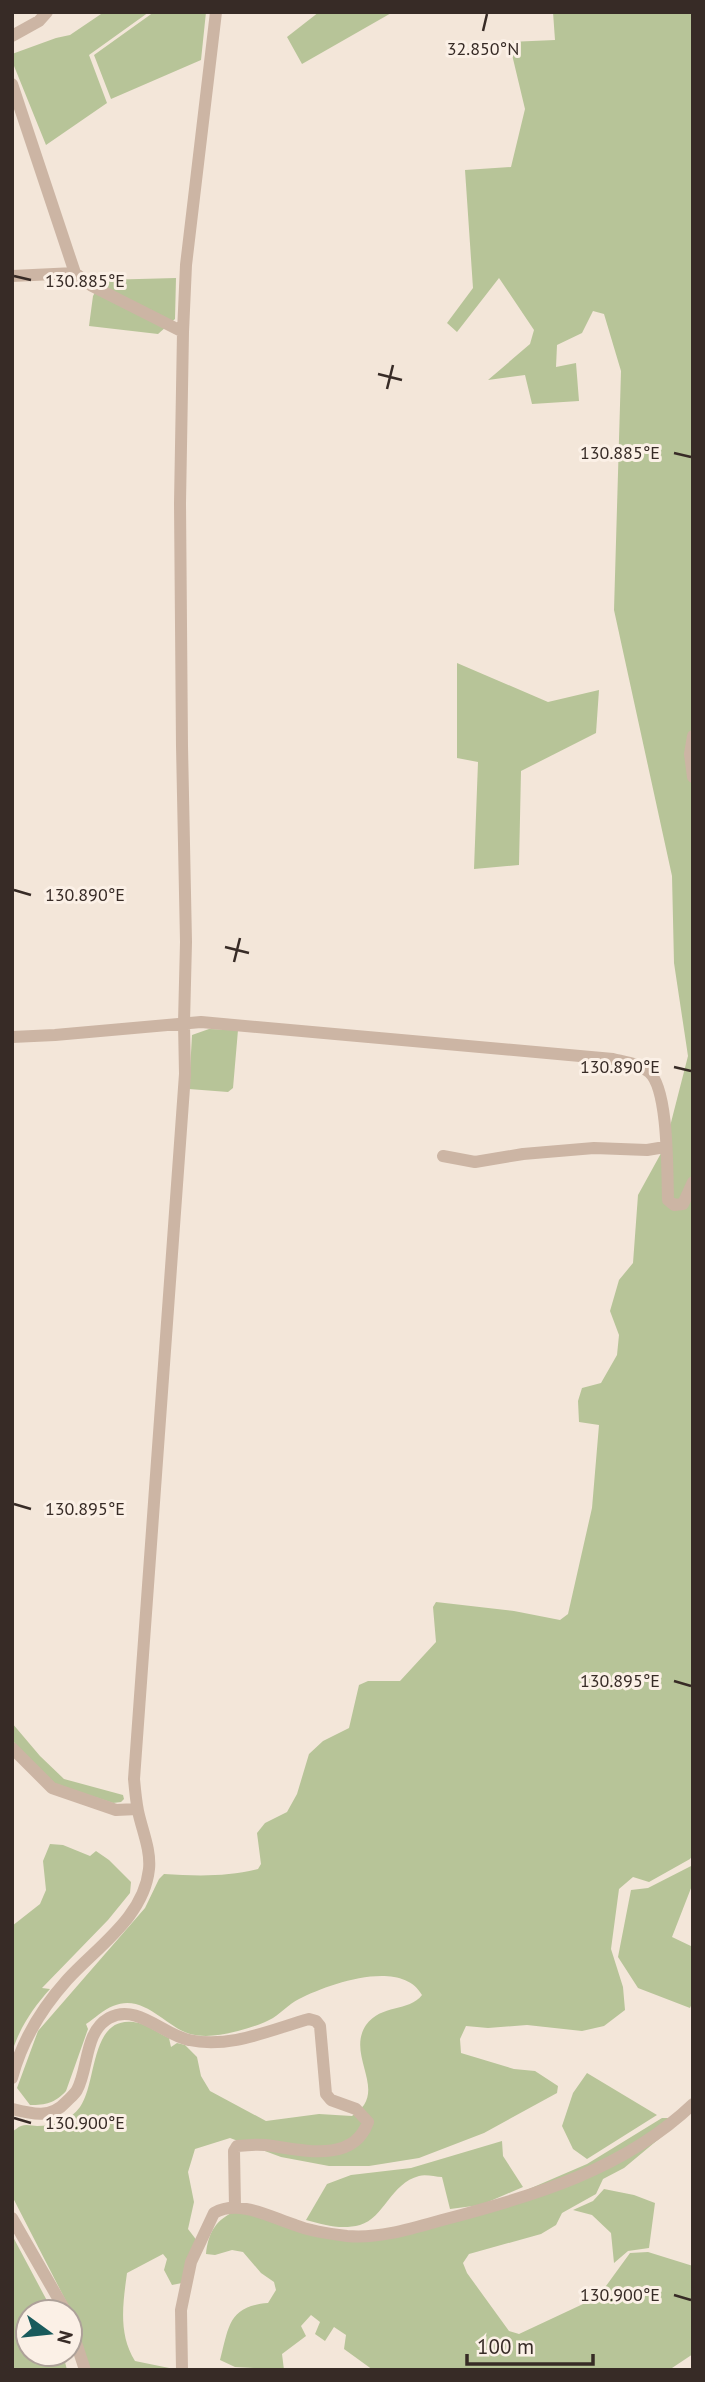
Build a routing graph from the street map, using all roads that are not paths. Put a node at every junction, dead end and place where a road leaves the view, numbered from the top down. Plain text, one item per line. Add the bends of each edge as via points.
1 (47, 12) edge
2 (216, 12) edge
3 (12, 36) edge
4 (12, 84) edge
5 (75, 273) junction
6 (12, 276) edge
7 (183, 332) junction
8 (693, 736) edge
9 (693, 777) edge
10 (184, 1023) junction
11 (12, 1037) edge
12 (665, 1146) junction
13 (443, 1156) dead end
14 (693, 1182) edge
15 (12, 1748) edge
16 (137, 1809) junction
17 (12, 2078) edge
18 (693, 2104) edge
19 (12, 2109) edge
20 (235, 2207) junction
21 (12, 2218) edge
22 (58, 2298) edge
23 (182, 2370) edge

1 - 3 street
2 - 7 street via 186,265
4 - 5 street
5 - 6 street
5 - 7 street
7 - 10 street
8 - 9 street
10 - 11 street
10 - 12 street via 613,1059 642,1067 657,1081 664,1108
10 - 16 street via 185,1074 137,1725
12 - 13 street via 594,1148 475,1162
12 - 14 street via 668,1200 683,1204
15 - 16 street via 51,1788 116,1810
16 - 17 street via 148,1851 144,1893 133,1912 44,2007 27,2035
18 - 20 street via 640,2147 559,2186 410,2229 346,2236
19 - 20 street via 47,2115 60,2109 77,2090 95,2030 110,2018 136,2016 184,2040 206,2044 316,2021 326,2094 356,2109 368,2122 363,2135 330,2152 237,2146
20 - 23 street via 214,2213 191,2262 181,2310
21 - 22 street

